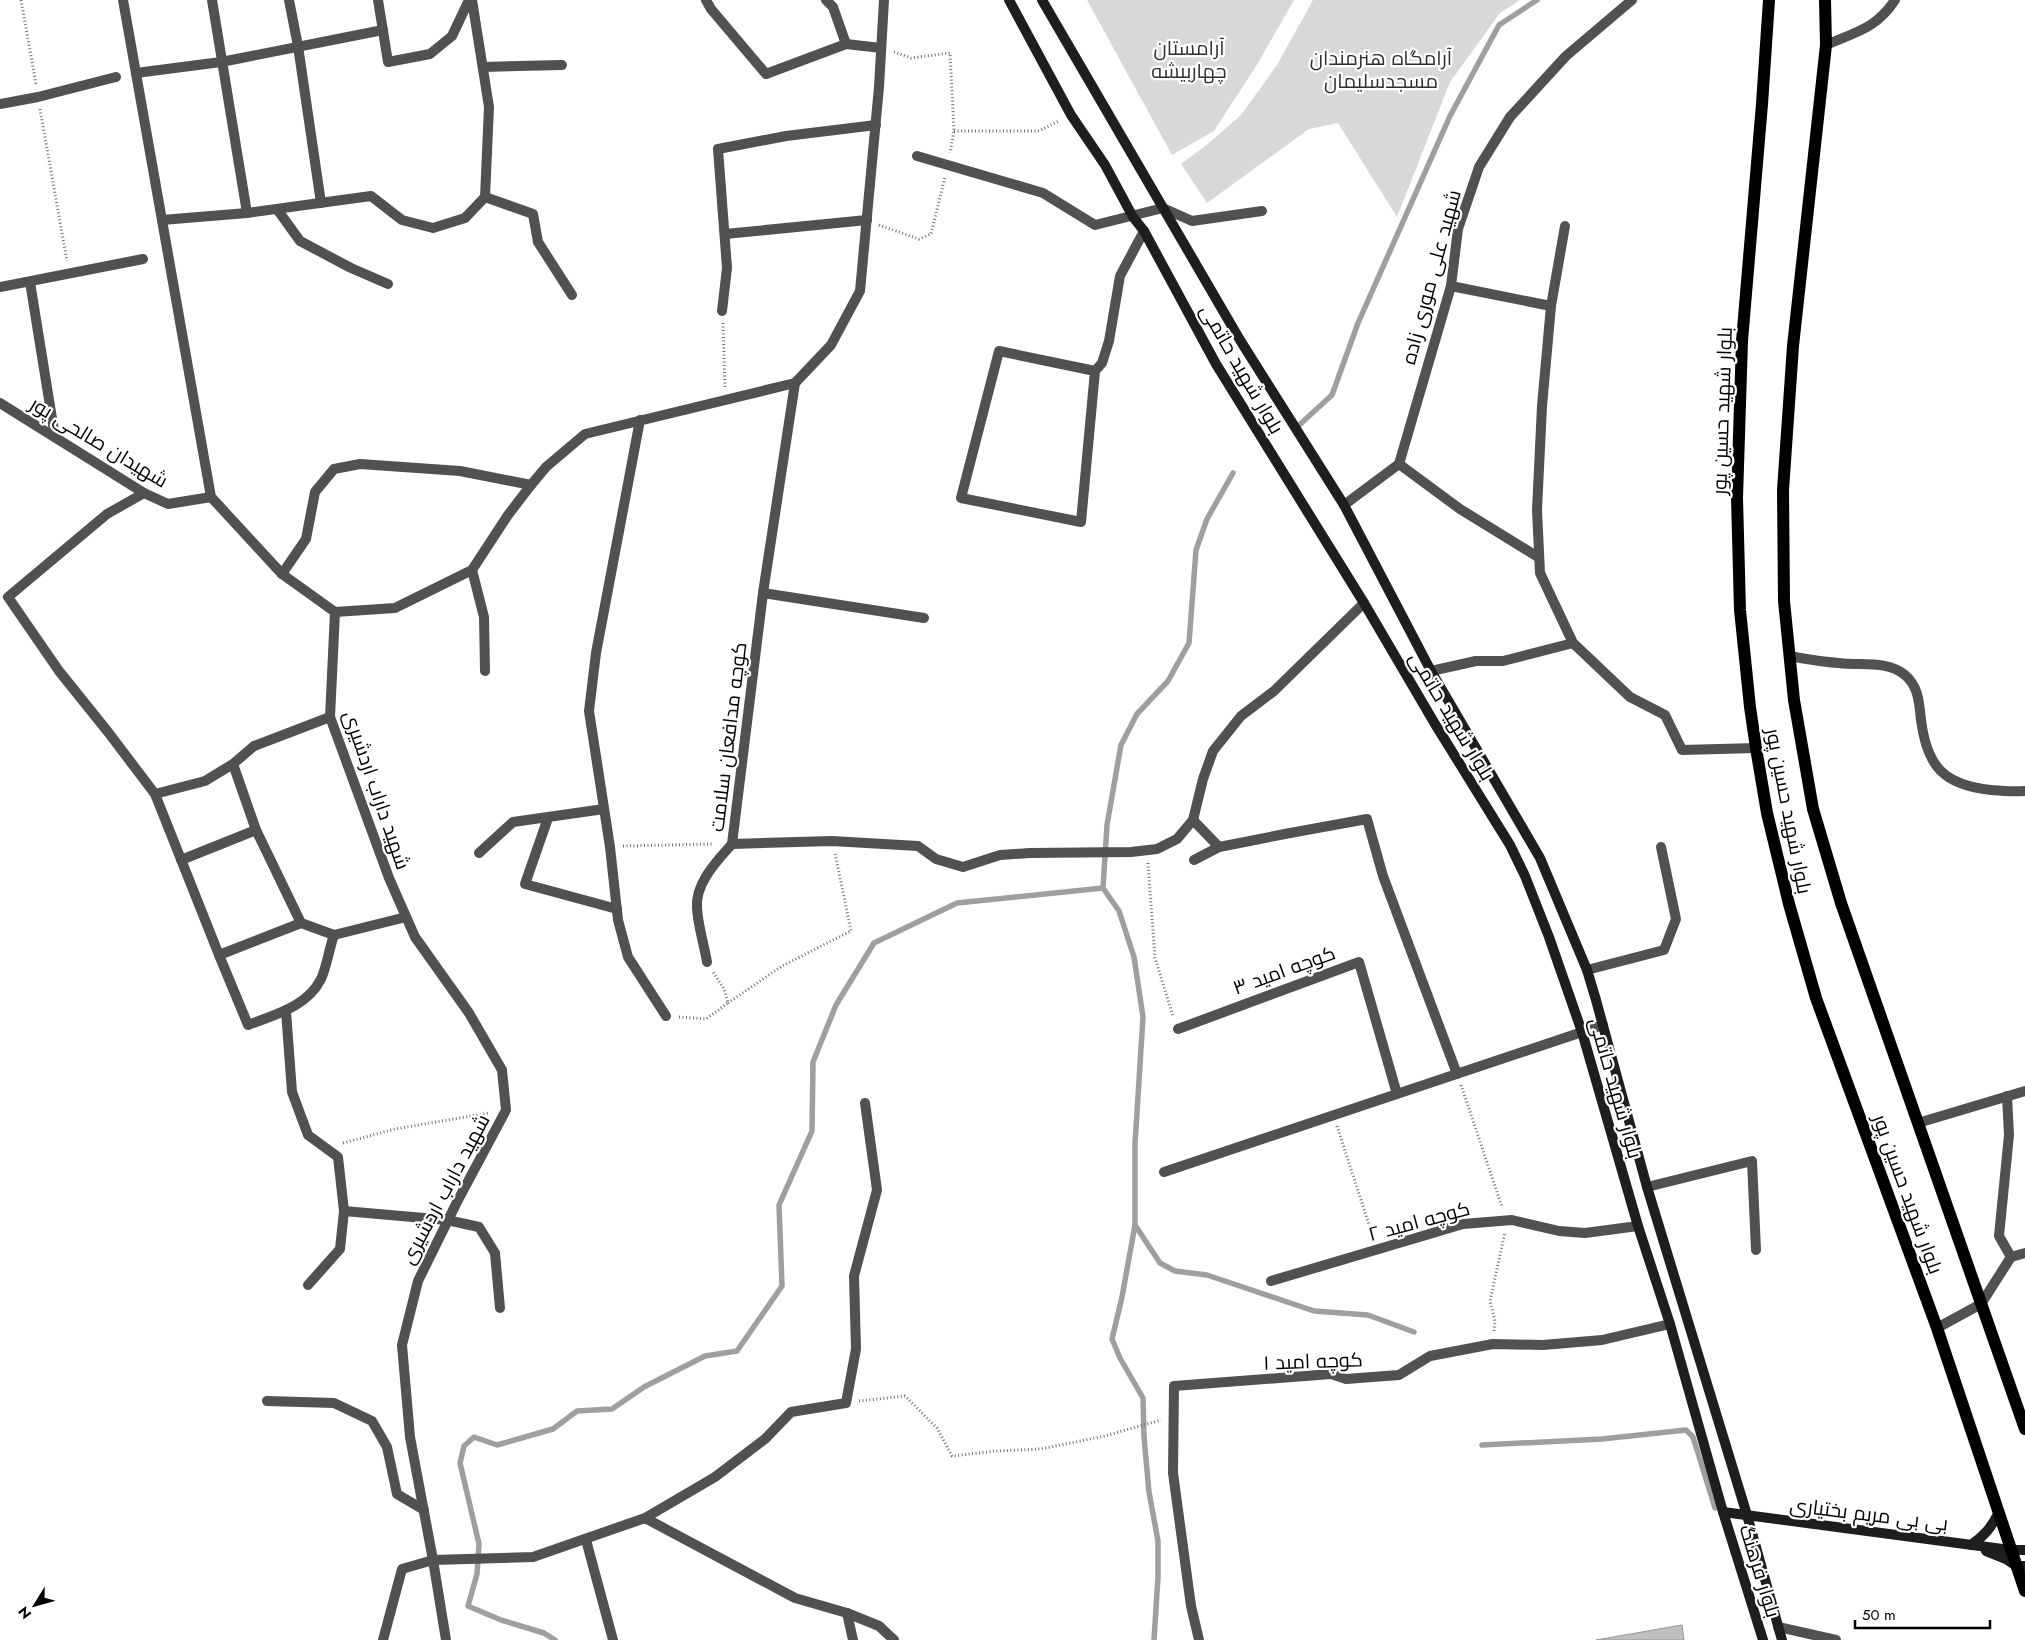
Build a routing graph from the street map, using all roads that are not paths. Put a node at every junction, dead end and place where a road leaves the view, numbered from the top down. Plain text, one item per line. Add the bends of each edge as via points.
1 (123, 0) edge
2 (212, 0) edge
3 (289, 0) edge
4 (378, 0) edge
5 (470, 0) edge
6 (706, 0) edge
7 (826, 0) edge
8 (884, 0) edge
9 (1009, 0) edge
10 (1042, 0) edge
11 (1632, 0) edge
12 (1769, 0) edge
13 (1825, 0) edge
14 (1895, 0) edge
15 (383, 30) junction
16 (846, 44) junction
17 (1826, 45) junction
18 (298, 46) junction
19 (881, 48) junction
20 (221, 62) junction
21 (562, 65) dead end
22 (483, 67) junction
23 (136, 73) junction
24 (116, 77) dead end
25 (0, 104) edge
26 (876, 125) junction
27 (917, 156) dead end
28 (485, 197) junction
29 (321, 203) junction
30 (1163, 208) junction
31 (276, 209) junction
32 (1262, 211) dead end
33 (247, 213) junction
34 (1133, 217) junction
35 (162, 220) junction
36 (867, 220) junction
37 (1565, 226) dead end
38 (1144, 231) junction
39 (725, 234) junction
40 (143, 259) dead end
41 (30, 282) junction
42 (388, 284) dead end
43 (1450, 286) junction
44 (0, 287) edge
45 (572, 295) dead end
46 (1551, 306) junction
47 (722, 311) road end
48 (1095, 371) junction
49 (795, 383) junction
50 (0, 403) edge
51 (640, 420) junction
52 (55, 437) junction
53 (1399, 464) junction
54 (531, 485) junction
55 (144, 493) junction
56 (211, 497) junction
57 (1344, 505) junction
58 (1538, 557) junction
59 (472, 570) junction
60 (282, 574) junction
61 (763, 593) junction
62 (1364, 603) junction
63 (335, 612) junction
64 (924, 618) dead end
65 (1573, 643) junction
66 (1790, 656) junction
67 (485, 671) dead end
68 (1431, 671) junction
69 (330, 717) junction
70 (1756, 748) junction
71 (233, 764) junction
72 (2025, 791) edge
73 (155, 794) junction
74 (604, 809) junction
75 (548, 818) junction
76 (1193, 820) junction
77 (256, 830) junction
78 (732, 844) junction
79 (1661, 847) dead end
80 (1219, 848) junction
81 (480, 853) dead end
82 (181, 860) junction
83 (1194, 860) dead end
84 (617, 909) junction
85 (406, 917) junction
86 (302, 923) junction
87 (334, 935) junction
88 (219, 955) junction
89 (707, 962) road end
90 (1587, 970) junction
91 (286, 1011) junction
92 (666, 1016) road end
93 (1603, 1025) junction
94 (1178, 1029) road end
95 (1582, 1032) junction
96 (1457, 1074) junction
97 (2025, 1091) edge
98 (1397, 1094) junction
99 (2007, 1096) junction
100 (865, 1103) dead end
101 (1918, 1123) junction
102 (1164, 1172) dead end
103 (1648, 1187) junction
104 (344, 1211) junction
105 (447, 1220) junction
106 (1638, 1226) junction
107 (1756, 1250) dead end
108 (2025, 1253) edge
109 (2011, 1257) junction
110 (1271, 1281) dead end
111 (308, 1285) dead end
112 (1981, 1304) junction
113 (500, 1308) dead end
114 (1670, 1324) junction
115 (1937, 1328) junction
116 (267, 1402) dead end
117 (2025, 1427) edge
118 (424, 1510) junction
119 (1723, 1512) junction
120 (1998, 1514) junction
121 (1748, 1515) junction
122 (645, 1518) junction
123 (586, 1540) junction
124 (1972, 1545) junction
125 (2010, 1550) junction
126 (2025, 1550) edge
127 (434, 1560) junction
128 (2020, 1566) edge
129 (2025, 1591) edge
130 (847, 1613) junction
131 (1778, 1627) junction
132 (383, 1640) edge
133 (446, 1640) edge
134 (614, 1640) edge
135 (853, 1640) edge
136 (894, 1640) edge
137 (1200, 1640) edge
138 (1763, 1640) edge
139 (1782, 1640) edge
140 (1836, 1640) edge

1 - 23 street
2 - 20 street
3 - 18 street
4 - 15 street
5 - 15 street via 452,36 430,54 388,62
5 - 22 street
6 - 16 street via 766,74
7 - 16 street via 833,7
8 - 19 street
9 - 34 main road, بلوار شهید حاتمی via 1071,115 1105,165
10 - 30 main road, بلوار شهید حاتمی
11 - 43 street, شهید علی موری زاده via 1566,56 1510,117 1479,167 1458,229
12 - 70 main road, بلوار شهيد حسین پور via 1742,342 1737,498 1740,610
13 - 17 main road, بلوار شهيد حسین پور
14 - 17 street via 1871,26
15 - 18 street
16 - 19 street
17 - 66 main road, بلوار شهيد حسین پور via 1793,346 1783,490 1784,601
18 - 20 street
18 - 29 street
19 - 26 street
20 - 23 street
20 - 33 street
21 - 22 street
22 - 28 street via 489,107
23 - 35 street
24 - 25 street
26 - 36 street
26 - 39 street via 786,136 718,149
27 - 34 street via 1043,193 1095,225
28 - 29 street via 465,218 433,228 402,220 371,196
28 - 45 street via 533,214 538,242
29 - 31 street
30 - 32 street via 1192,221
30 - 34 street
30 - 57 main road, بلوار شهید حاتمی via 1240,340
31 - 33 street
31 - 42 street via 300,241
33 - 35 street
34 - 38 main road, بلوار شهید حاتمی
35 - 56 street
36 - 39 street
36 - 49 street via 860,291 832,345
37 - 46 street
38 - 48 street via 1120,276 1109,341 1102,363
38 - 62 main road, بلوار شهید حاتمی via 1216,364
39 - 47 street via 727,268
40 - 41 street
41 - 44 street
41 - 52 street
43 - 46 street
43 - 53 street, شهید علی موری زاده
46 - 58 street via 1542,406
48 - 48 street via 1081,522 961,498 999,350
49 - 51 street
49 - 61 street, کوچه مدافعان سلامت
50 - 52 street, شهیدان صالحی پور
51 - 54 street via 585,434 546,467
51 - 74 street via 588,712
52 - 55 street, شهیدان صالحی پور
53 - 57 street
53 - 58 street via 1460,509
54 - 59 street
54 - 60 street via 460,470 360,464 334,469 315,492 306,539
55 - 56 street, شهیدان صالحی پور via 168,504
55 - 73 street via 107,514 8,596 59,671
56 - 60 street
57 - 68 main road, بلوار شهید حاتمی
58 - 65 street via 1540,573
59 - 63 street via 395,608
59 - 67 street via 484,617
60 - 63 street
61 - 64 street
61 - 78 street, کوچه مدافعان سلامت
62 - 76 street, کوچه مدافعان سلامت via 1274,691 1241,716 1213,750
62 - 95 main road, بلوار شهید حاتمی via 1510,845 1549,937
63 - 69 street, شهید داراب اردشیری
65 - 68 street via 1502,661 1476,661
65 - 70 street via 1630,697 1666,715 1682,750
66 - 72 street via 1895,669 1916,688 1928,753 1951,780 1974,788
66 - 101 main road, بلوار شهيد حسین پور via 1794,700 1814,809 1841,902
68 - 90 main road, بلوار شهید حاتمی via 1540,858
69 - 71 street via 254,746
69 - 85 street, شهید داراب اردشیری
70 - 115 main road, بلوار شهيد حسین پور via 1769,822 1816,998
71 - 73 street via 205,781
71 - 77 street
73 - 82 street
74 - 75 street
74 - 84 street
75 - 81 street via 513,822
75 - 84 street via 525,884
76 - 78 street, کوچه مدافعان سلامت via 1177,839 1157,849 1097,854 1030,853 1000,856 963,867 936,859 918,846 832,841
76 - 80 street
77 - 82 street
77 - 86 street
78 - 89 street via 712,866 696,906
79 - 90 street via 1676,919 1664,950
80 - 83 street
80 - 96 street via 1367,819 1383,876
82 - 88 street
84 - 92 street via 628,957
85 - 87 street
85 - 105 street, شهید داراب اردشیری via 415,937 469,1013 502,1070 506,1110
86 - 87 street
86 - 88 street
87 - 91 street via 321,980 306,999
88 - 91 street via 248,1025
90 - 93 main road, بلوار شهید حاتمی
91 - 104 street via 292,1092 308,1135 338,1157
93 - 95 street
93 - 103 main road, بلوار شهید حاتمی
94 - 98 street, کوچه امید ۳ via 1358,962
95 - 96 street
95 - 106 main road, بلوار شهید حاتمی
96 - 98 street
97 - 99 street
98 - 102 street
99 - 101 street
99 - 109 street via 2009,1135 1999,1236
100 - 122 street via 877,1190 854,1276 856,1349 846,1403 791,1412 765,1439 715,1477
101 - 112 main road, بلوار شهيد حسین پور
103 - 107 street via 1752,1161
103 - 121 main road, بلوار شهید حاتمی
104 - 105 street
104 - 111 street via 340,1249
105 - 113 street via 479,1227 494,1254
105 - 118 street, شهید داراب اردشیری via 418,1281 402,1345 410,1437
106 - 110 street, کوچه امید ۲ via 1585,1233 1559,1231 1512,1220 1463,1224
106 - 114 main road, بلوار شهید حاتمی
108 - 109 street
109 - 112 street
112 - 115 street
112 - 117 main road, بلوار شهيد حسین پور
114 - 119 main road, بلوار شهید حاتمی
114 - 137 street, کوچه امید ۱ via 1602,1340 1543,1345 1493,1344 1430,1356 1399,1375 1346,1379 1331,1374 1174,1386 1173,1473 1191,1606
115 - 120 main road, بلوار شهيد حسین پور
116 - 118 street via 334,1403 372,1421 386,1447 397,1494
118 - 127 street, شهید داراب اردشیری
119 - 121 main road, بی بی مریم بختیاری
119 - 138 main road, بلوار فرهنگ
120 - 124 main road via 1991,1528
120 - 125 main road, بلوار شهيد حسین پور
121 - 124 main road, بی بی مریم بختیاری
121 - 131 main road, بلوار فرهنگ
122 - 123 street
122 - 130 street via 795,1598
123 - 127 street via 533,1557
123 - 134 street
124 - 125 main road, بی بی مریم بختیاری
124 - 128 main road
125 - 126 main road, بی بی مریم بختیاری
125 - 128 main road, بلوار شهيد حسین پور
127 - 132 street via 402,1569
127 - 133 street, شهید داراب اردشیری
128 - 129 main road, بلوار شهيد حسین پور
130 - 135 street
130 - 136 street via 879,1626
131 - 139 main road, بلوار فرهنگ
131 - 140 street

